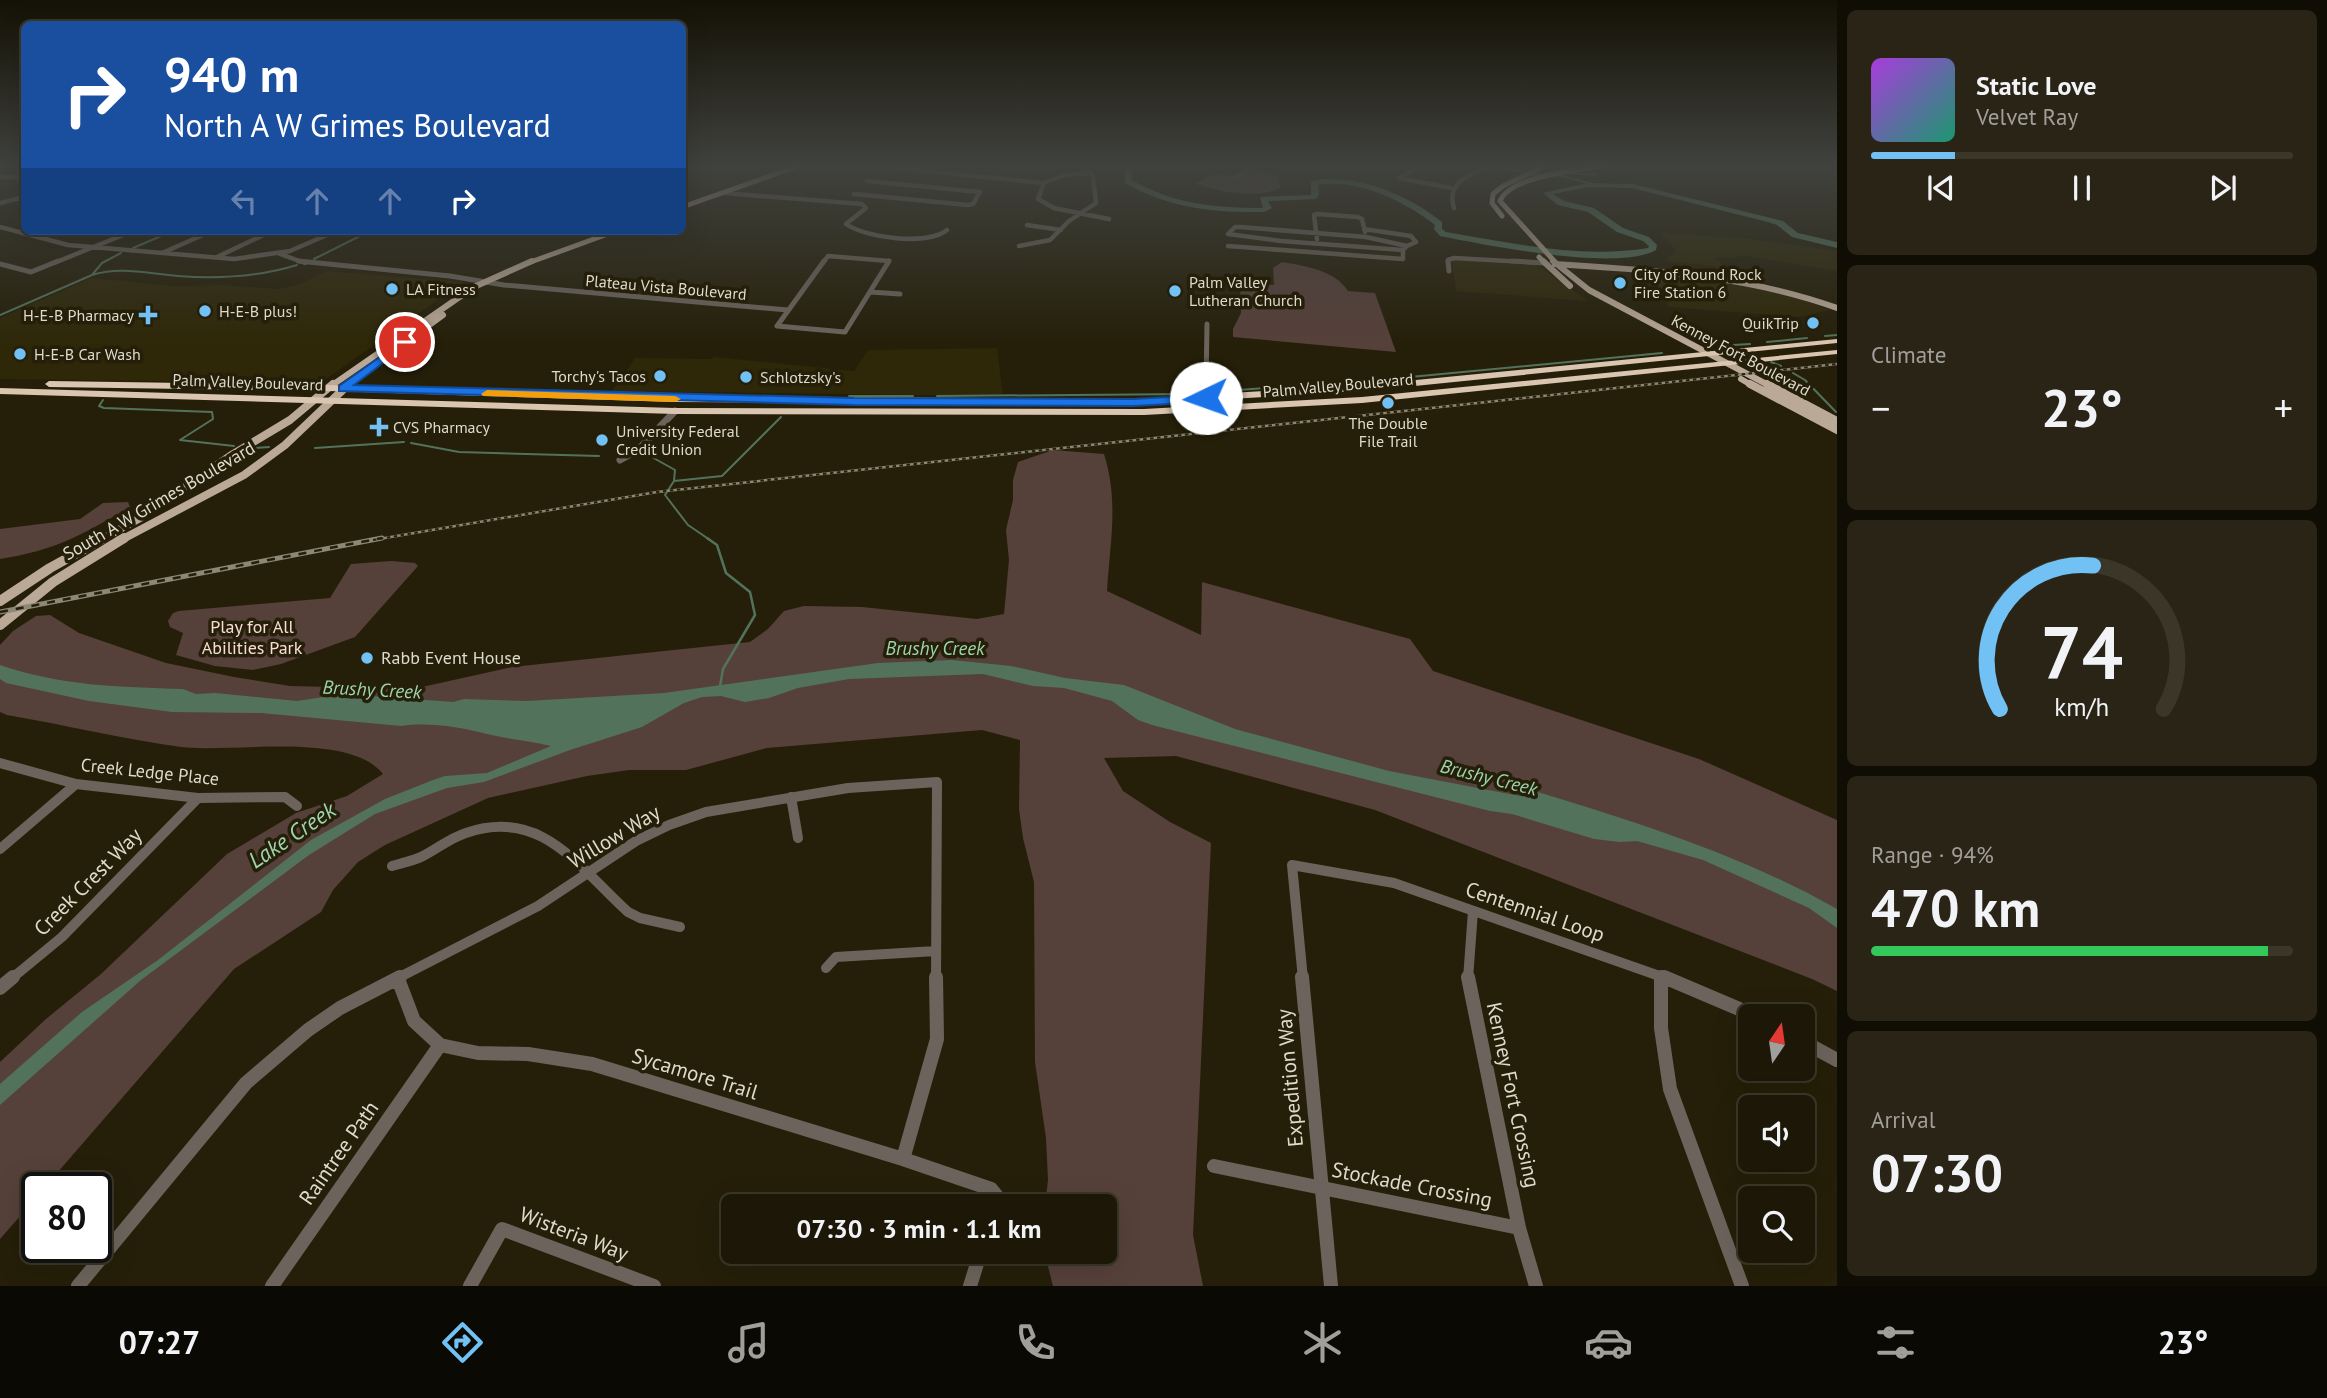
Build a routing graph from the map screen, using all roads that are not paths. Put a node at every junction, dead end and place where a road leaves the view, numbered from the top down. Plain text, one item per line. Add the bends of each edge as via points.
1 (847, 225) edge
2 (1027, 225) dead end
3 (1067, 225) edge
4 (1239, 225) edge
5 (1239, 225) edge
6 (1315, 225) edge
7 (1363, 225) edge
8 (1519, 225) edge
9 (1511, 226) dead end
10 (0, 227) edge
11 (1364, 229) junction
12 (947, 230) dead end
13 (1061, 230) junction
14 (21, 233) edge
15 (26, 235) edge
16 (123, 235) edge
17 (203, 235) edge
18 (264, 235) edge
19 (328, 235) edge
20 (605, 235) edge
21 (1316, 235) junction
22 (1366, 237) junction
23 (1317, 244) junction
24 (1019, 246) dead end
25 (1228, 246) dead end
26 (92, 248) junction
27 (1405, 248) junction
28 (1417, 248) dead end
29 (162, 253) junction
30 (1314, 253) junction
31 (280, 254) junction
32 (1444, 255) dead end
33 (215, 258) junction
34 (1454, 258) junction
35 (1546, 260) junction
36 (0, 264) edge
37 (1555, 264) junction
38 (1449, 271) dead end
39 (487, 281) junction
40 (870, 292) junction
41 (900, 294) dead end
42 (1837, 307) edge
43 (788, 310) junction
44 (433, 314) junction
45 (1207, 324) dead end
46 (1837, 341) edge
47 (405, 342) junction
48 (1837, 352) edge
49 (1765, 359) joint
50 (0, 384) edge
51 (132, 384) junction
52 (328, 388) junction
53 (343, 388) junction
54 (0, 391) edge
55 (38, 392) junction
56 (1206, 398) junction
57 (675, 399) junction
58 (706, 399) junction
59 (314, 400) junction
60 (329, 400) junction
61 (642, 410) junction
62 (1213, 410) junction
63 (675, 411) junction
64 (1837, 421) edge
65 (1837, 430) edge
66 (620, 460) dead end
67 (0, 601) edge
68 (0, 625) edge
69 (0, 763) edge
70 (76, 783) junction
71 (791, 797) junction
72 (198, 798) junction
73 (297, 806) dead end
74 (798, 838) dead end
75 (0, 849) edge
76 (1292, 865) joint
77 (392, 866) dead end
78 (587, 873) junction
79 (1473, 911) junction
80 (680, 927) dead end
81 (936, 951) junction
82 (826, 968) dead end
83 (1661, 975) junction
84 (398, 979) junction
85 (0, 988) edge
86 (1738, 1008) edge
87 (440, 1045) junction
88 (1815, 1048) edge
89 (1837, 1060) edge
90 (904, 1159) junction
91 (1214, 1166) dead end
92 (1322, 1188) junction
93 (995, 1194) edge
94 (1519, 1228) junction
95 (977, 1264) edge
96 (78, 1286) edge
97 (272, 1286) edge
98 (470, 1286) edge
99 (654, 1286) edge
100 (970, 1286) edge
101 (1331, 1286) edge
102 (1536, 1286) edge
103 (1742, 1286) edge

1 - 12 street via 853,230 925,239
2 - 13 street
3 - 13 street
4 - 23 street via 1228,232
5 - 21 street
6 - 21 street
7 - 11 street
8 - 35 main road, Kenney Fort Boulevard
9 - 35 main road, Kenney Fort Boulevard
10 - 14 street
11 - 22 street
11 - 27 street via 1416,239
13 - 24 street via 1047,242
15 - 26 street
16 - 26 street
17 - 29 street
18 - 33 street
19 - 31 street
20 - 39 main road
21 - 22 street
21 - 23 street
22 - 27 street
23 - 27 street
23 - 30 street
25 - 30 street
26 - 29 street
26 - 36 street via 31,272
27 - 28 street
27 - 30 street via 1403,259
29 - 33 street
31 - 33 street
31 - 39 street, Plateau Vista Boulevard via 317,264
32 - 34 street
34 - 35 street
34 - 38 street via 1448,260
35 - 37 main road
35 - 65 main road, Kenney Fort Boulevard via 1562,280 1583,294
37 - 42 main road via 1725,277 1780,288
37 - 64 main road, Kenney Fort Boulevard via 1589,290
39 - 43 street, Plateau Vista Boulevard
39 - 44 main road
39 - 47 main road
40 - 41 street
40 - 43 street via 845,332 777,326
40 - 43 street via 889,261 828,256
44 - 47 main road via 405,337
44 - 52 main road, South A W Grimes Boulevard
45 - 56 street
46 - 56 highway, Palm Valley Boulevard via 1375,387
47 - 53 main road, South A W Grimes Boulevard
48 - 49 highway, Palm Valley Boulevard
49 - 62 highway, Palm Valley Boulevard via 1362,400
50 - 51 highway, Palm Valley Boulevard
51 - 52 highway, Palm Valley Boulevard
51 - 55 highway
52 - 53 highway, Palm Valley Boulevard
52 - 59 main road, South A W Grimes Boulevard
53 - 57 highway, Palm Valley Boulevard
53 - 60 main road, South A W Grimes Boulevard
54 - 55 highway, Palm Valley Boulevard
55 - 59 highway, Palm Valley Boulevard
56 - 58 highway, Palm Valley Boulevard via 1133,402
56 - 62 street
57 - 58 highway, Palm Valley Boulevard
57 - 61 highway
58 - 63 highway via 683,404
59 - 60 highway, Palm Valley Boulevard
59 - 67 main road, South A W Grimes Boulevard via 146,514
60 - 61 highway, Palm Valley Boulevard
60 - 68 main road, South A W Grimes Boulevard via 261,464 83,564
61 - 63 highway, Palm Valley Boulevard
62 - 63 highway, Palm Valley Boulevard
63 - 66 street via 638,450
69 - 70 street, Creek Ledge Place
70 - 72 street, Creek Ledge Place
70 - 75 street
71 - 74 street
71 - 78 street, Willow Way via 685,818 636,841
71 - 81 street, Willow Way via 937,782
72 - 73 street, Creek Ledge Place via 285,797
72 - 85 street, Creek Crest Way via 62,937
76 - 79 street, Centennial Loop via 1394,883
76 - 92 street, Expedition Way
77 - 78 street via 421,857 463,834 511,826 544,835
78 - 80 street via 628,912
78 - 84 street, Willow Way via 538,906
79 - 83 street, Centennial Loop
79 - 94 street, Kenney Fort Crossing via 1468,982
81 - 82 street via 836,957
81 - 90 street, Willow Way via 937,1039
83 - 86 street, Centennial Loop
83 - 103 street via 1661,1028 1670,1089
84 - 87 street via 414,1021
84 - 96 street, Willow Way via 329,1015 266,1063
87 - 90 street, Sycamore Trail via 592,1064
87 - 97 street, Raintree Path
88 - 89 street
90 - 93 street, Sycamore Trail
91 - 92 street, Stockade Crossing
92 - 94 street, Stockade Crossing
92 - 101 street, Expedition Way
94 - 102 street, Kenney Fort Crossing
95 - 100 street
98 - 99 street, Wisteria Way via 502,1229

